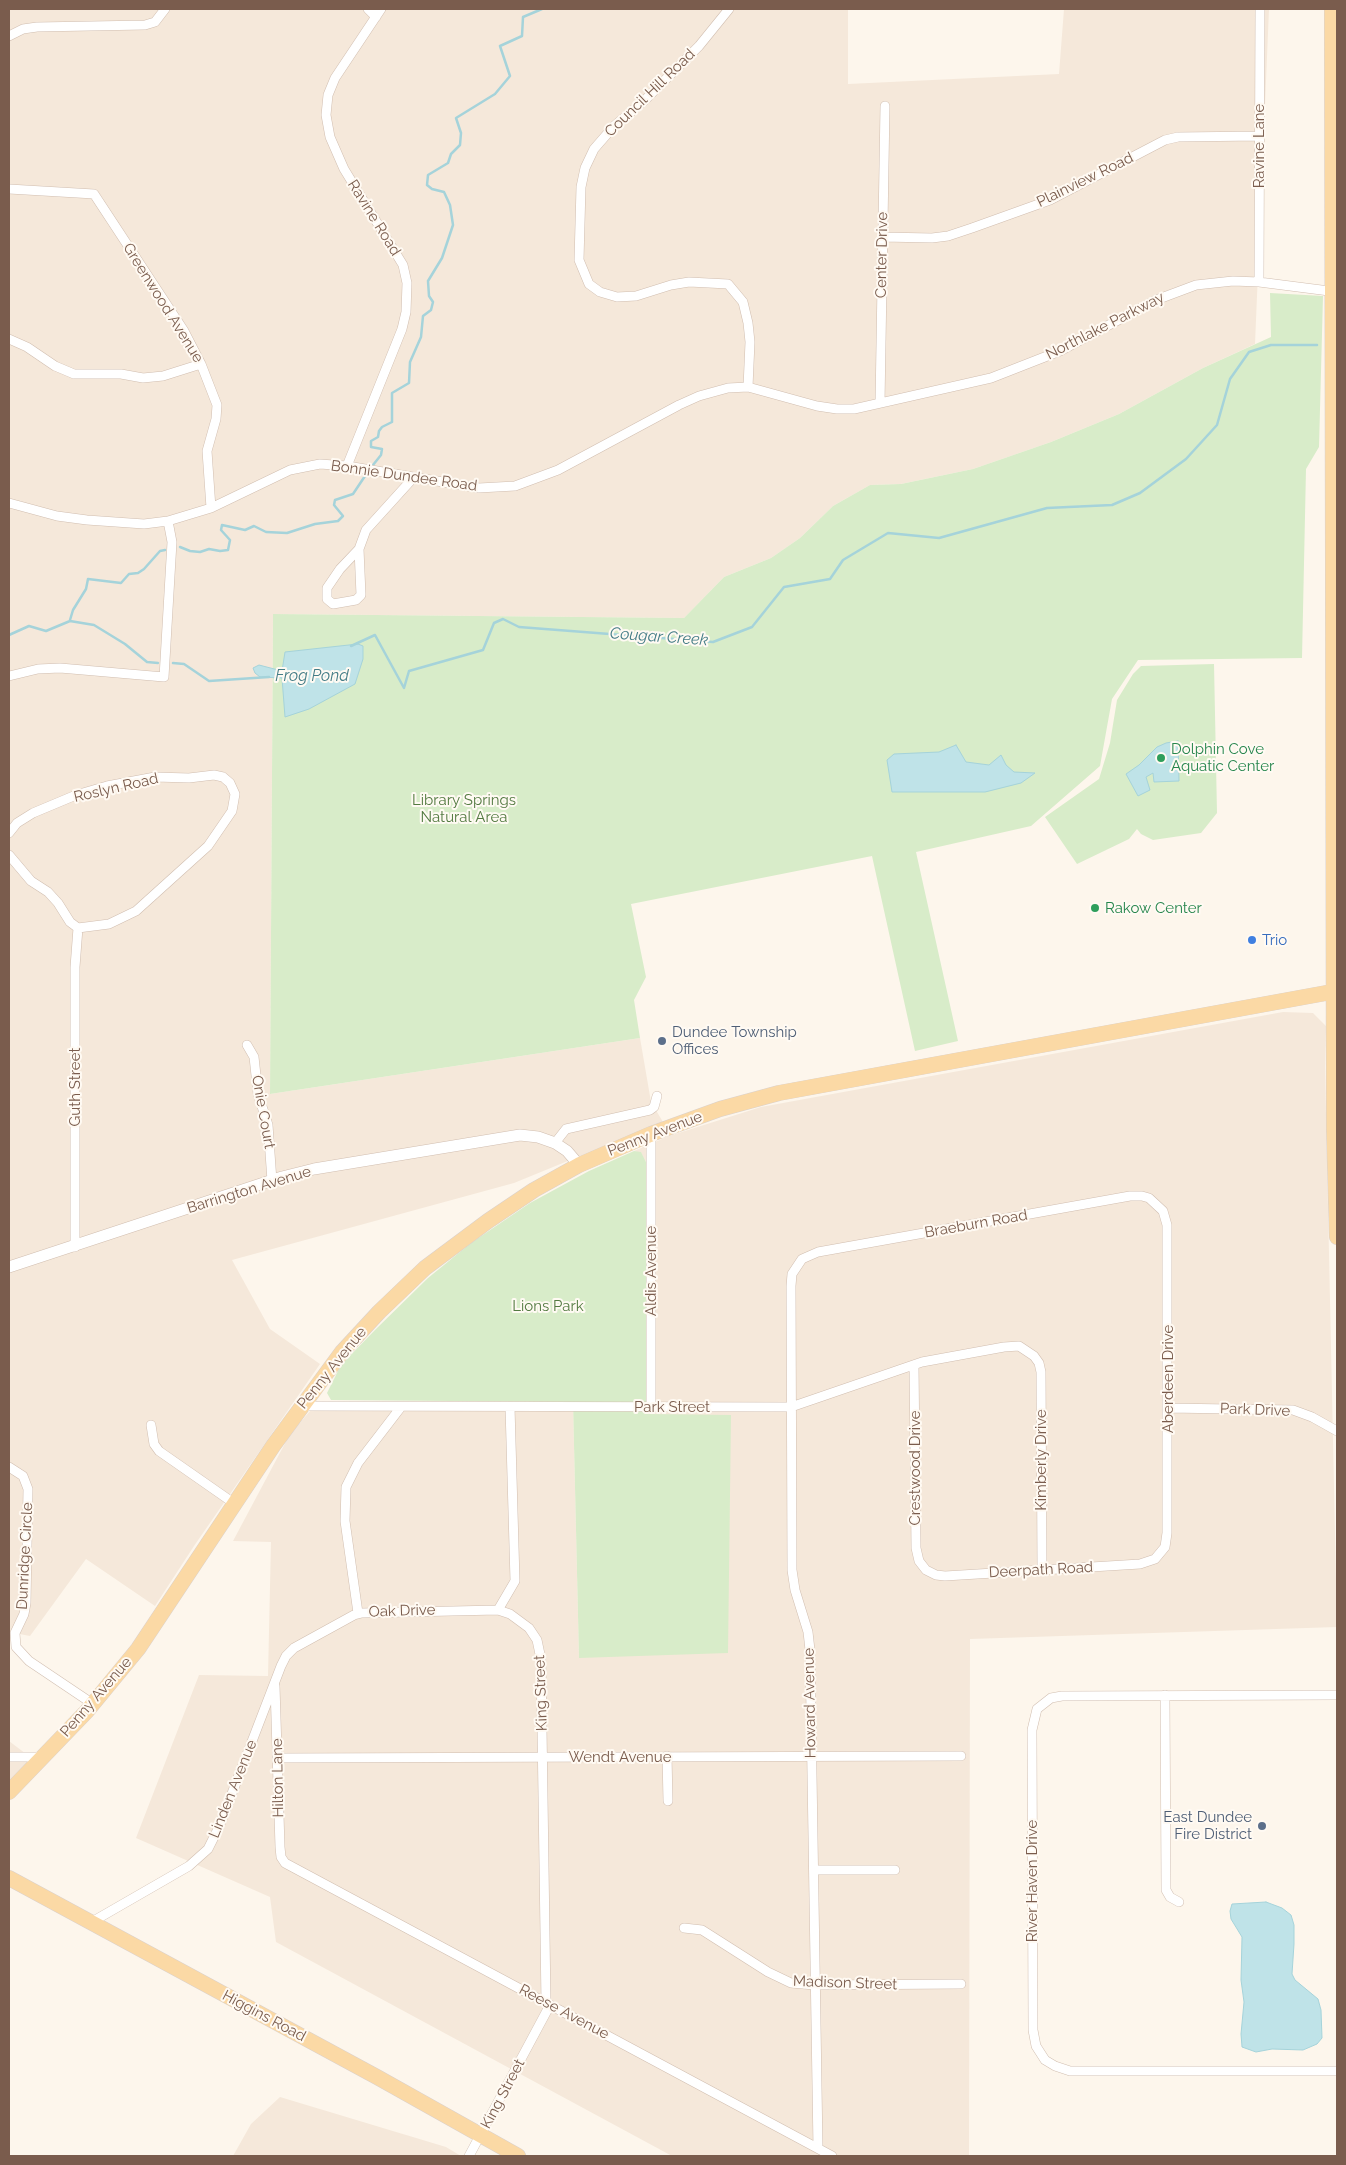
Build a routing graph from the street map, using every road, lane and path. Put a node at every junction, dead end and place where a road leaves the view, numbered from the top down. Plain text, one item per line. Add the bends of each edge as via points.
1 (165, 9) edge
2 (368, 9) edge
3 (729, 9) edge
4 (1260, 9) edge
5 (1332, 9) edge
6 (379, 13) edge
7 (9, 36) edge
8 (885, 106) dead end
9 (1258, 136) junction
10 (9, 189) edge
11 (882, 237) junction
12 (1258, 282) junction
13 (1334, 292) edge
14 (9, 339) edge
15 (201, 364) junction
16 (748, 387) junction
17 (880, 403) junction
18 (817, 406) joint
19 (347, 466) junction
20 (414, 477) junction
21 (9, 503) edge
22 (210, 508) junction
23 (168, 521) junction
24 (359, 549) junction
25 (9, 676) edge
26 (9, 833) edge
27 (9, 855) edge
28 (78, 928) junction
29 (1336, 991) edge
30 (247, 1045) dead end
31 (657, 1096) dead end
32 (651, 1134) junction
33 (555, 1143) junction
34 (578, 1165) junction
35 (272, 1180) junction
36 (1156, 1202) joint
37 (1337, 1237) edge
38 (75, 1246) junction
39 (799, 1262) joint
40 (9, 1267) edge
41 (1031, 1353) joint
42 (914, 1365) junction
43 (301, 1406) junction
44 (401, 1407) junction
45 (510, 1407) junction
46 (651, 1407) junction
47 (791, 1407) junction
48 (1168, 1408) junction
49 (151, 1425) dead end
50 (1337, 1431) edge
51 (9, 1467) edge
52 (235, 1504) junction
53 (1158, 1557) joint
54 (924, 1568) joint
55 (1042, 1569) junction
56 (498, 1610) junction
57 (358, 1613) junction
58 (275, 1681) junction
59 (1337, 1695) edge
60 (1165, 1696) junction
61 (93, 1704) junction
62 (667, 1756) junction
63 (812, 1756) junction
64 (961, 1756) dead end
65 (9, 1757) edge
66 (40, 1757) junction
67 (542, 1757) junction
68 (278, 1758) junction
69 (9, 1792) edge
70 (668, 1801) dead end
71 (295, 1869) joint
72 (814, 1870) junction
73 (895, 1870) dead end
74 (9, 1878) edge
75 (1179, 1902) dead end
76 (90, 1923) junction
77 (684, 1928) dead end
78 (961, 1984) dead end
79 (815, 1985) junction
80 (548, 2004) junction
81 (1337, 2071) edge
82 (481, 2135) junction
83 (821, 2152) edge
84 (469, 2156) edge
85 (518, 2156) edge
86 (832, 2156) edge

1 - 7 street via 155,22 145,25 37,27
2 - 6 street
3 - 16 street, Council Hill Road via 682,64 614,126 594,149 581,187 578,260 589,284 602,293 617,297 636,296 671,285 728,284 743,302 750,332
4 - 9 street, Ravine Lane
5 - 13 main road
6 - 19 street, Ravine Road via 330,86 326,115 330,138 344,169 403,265 407,283 406,312
8 - 11 street, Center Drive
9 - 11 street, Plainview Road via 1165,140 1050,200 972,228 932,238
9 - 12 street, Ravine Lane
10 - 15 street, Greenwood Avenue via 94,194 184,332
11 - 17 street, Center Drive
12 - 13 street, Northlake Parkway
12 - 17 street, Northlake Parkway via 1196,285 1156,300 1060,351 991,378
13 - 29 main road
14 - 15 street via 74,374 121,374 143,378 163,376
15 - 22 street, Greenwood Avenue via 217,405 207,451
16 - 18 street, Bonnie Dundee Road
16 - 20 street, Bonnie Dundee Road via 728,388 699,396 558,470 515,486 479,488
17 - 18 street, Northlake Parkway via 836,410
19 - 20 street, Bonnie Dundee Road
19 - 22 street, Bonnie Dundee Road via 320,464 290,470
20 - 24 street via 366,530
21 - 23 street, Bonnie Dundee Road via 86,520 144,524
22 - 23 street, Bonnie Dundee Road
23 - 25 street via 172,542 164,677 60,668
24 - 24 street via 361,595 356,600 333,604 327,599 327,588
26 - 28 street, Roslyn Road via 17,823 33,813 107,786 154,777 214,775 230,783 235,794 232,811 208,846 136,911 109,924
27 - 28 street via 31,881 48,892
28 - 38 street, Guth Street via 75,967
29 - 32 main road, Penny Avenue via 778,1094
29 - 37 main road via 1334,1129
30 - 35 street, Onie Court via 254,1057 258,1094 268,1125
31 - 33 street via 650,1110 566,1129
32 - 34 main road, Penny Avenue
32 - 46 street, Aldis Avenue
33 - 34 street, Barrington Avenue via 567,1151
33 - 35 street, Barrington Avenue via 529,1136 500,1137 314,1169
34 - 43 main road, Penny Avenue via 534,1190 425,1268 342,1352
35 - 38 street, Barrington Avenue
36 - 39 street, Braeburn Road via 1142,1196 1130,1196 818,1252
36 - 48 street, Aberdeen Drive via 1167,1225
38 - 40 street, Barrington Avenue
39 - 47 street, Howard Avenue via 791,1282
41 - 42 street, Park Street via 1021,1347 1007,1346
41 - 55 street, Kimberly Drive via 1038,1361 1040,1372
42 - 47 street, Park Street
42 - 54 street, Crestwood Drive via 916,1548
43 - 44 street, Park Street
43 - 52 main road, Penny Avenue
44 - 45 street, Park Street
44 - 57 street via 358,1463 346,1487 345,1521
45 - 46 street, Park Street
45 - 56 street via 515,1581
46 - 47 street, Park Street
47 - 63 street, Howard Avenue via 792,1577 809,1638
48 - 50 street, Park Drive via 1290,1410 1312,1417
48 - 53 street, Aberdeen Drive via 1167,1540
49 - 52 street via 157,1449
51 - 61 street, Dunridge Circle via 24,1478 28,1495 26,1607 15,1632 16,1647 29,1661
52 - 61 main road, Penny Avenue via 145,1639
53 - 55 street, Deerpath Road via 1140,1564
54 - 55 street, Deerpath Road via 945,1576
56 - 57 street, Oak Drive
56 - 67 street, King Street via 527,1626 538,1643
57 - 58 street, Oak Drive via 294,1648 284,1659
58 - 68 street, Hilton Lane
58 - 76 street, Linden Avenue via 220,1827 208,1849 189,1866
59 - 60 street, River Haven Drive
60 - 75 street via 1166,1890
60 - 81 street, River Haven Drive via 1062,1696 1046,1701 1034,1714 1032,2030 1036,2046 1049,2062 1070,2071
61 - 66 main road, Penny Avenue
62 - 63 street, Wendt Avenue
62 - 67 street, Wendt Avenue
62 - 70 street
63 - 64 street, Wendt Avenue
63 - 72 street, Howard Avenue
65 - 66 street
66 - 69 main road, Penny Avenue
67 - 68 street, Wendt Avenue
67 - 80 street, King Street
68 - 71 street, Hilton Lane via 281,1855 284,1862
71 - 80 street, Reese Avenue
72 - 73 street
72 - 79 street, Howard Avenue
74 - 76 main road, Higgins Road
76 - 82 main road, Higgins Road
77 - 79 street, Madison Street via 702,1930 785,1981
78 - 79 street, Madison Street
79 - 83 street, Howard Avenue
80 - 82 street, King Street
80 - 83 street, Reese Avenue
82 - 84 street, King Street
82 - 85 main road, Higgins Road
83 - 86 street, Reese Avenue

